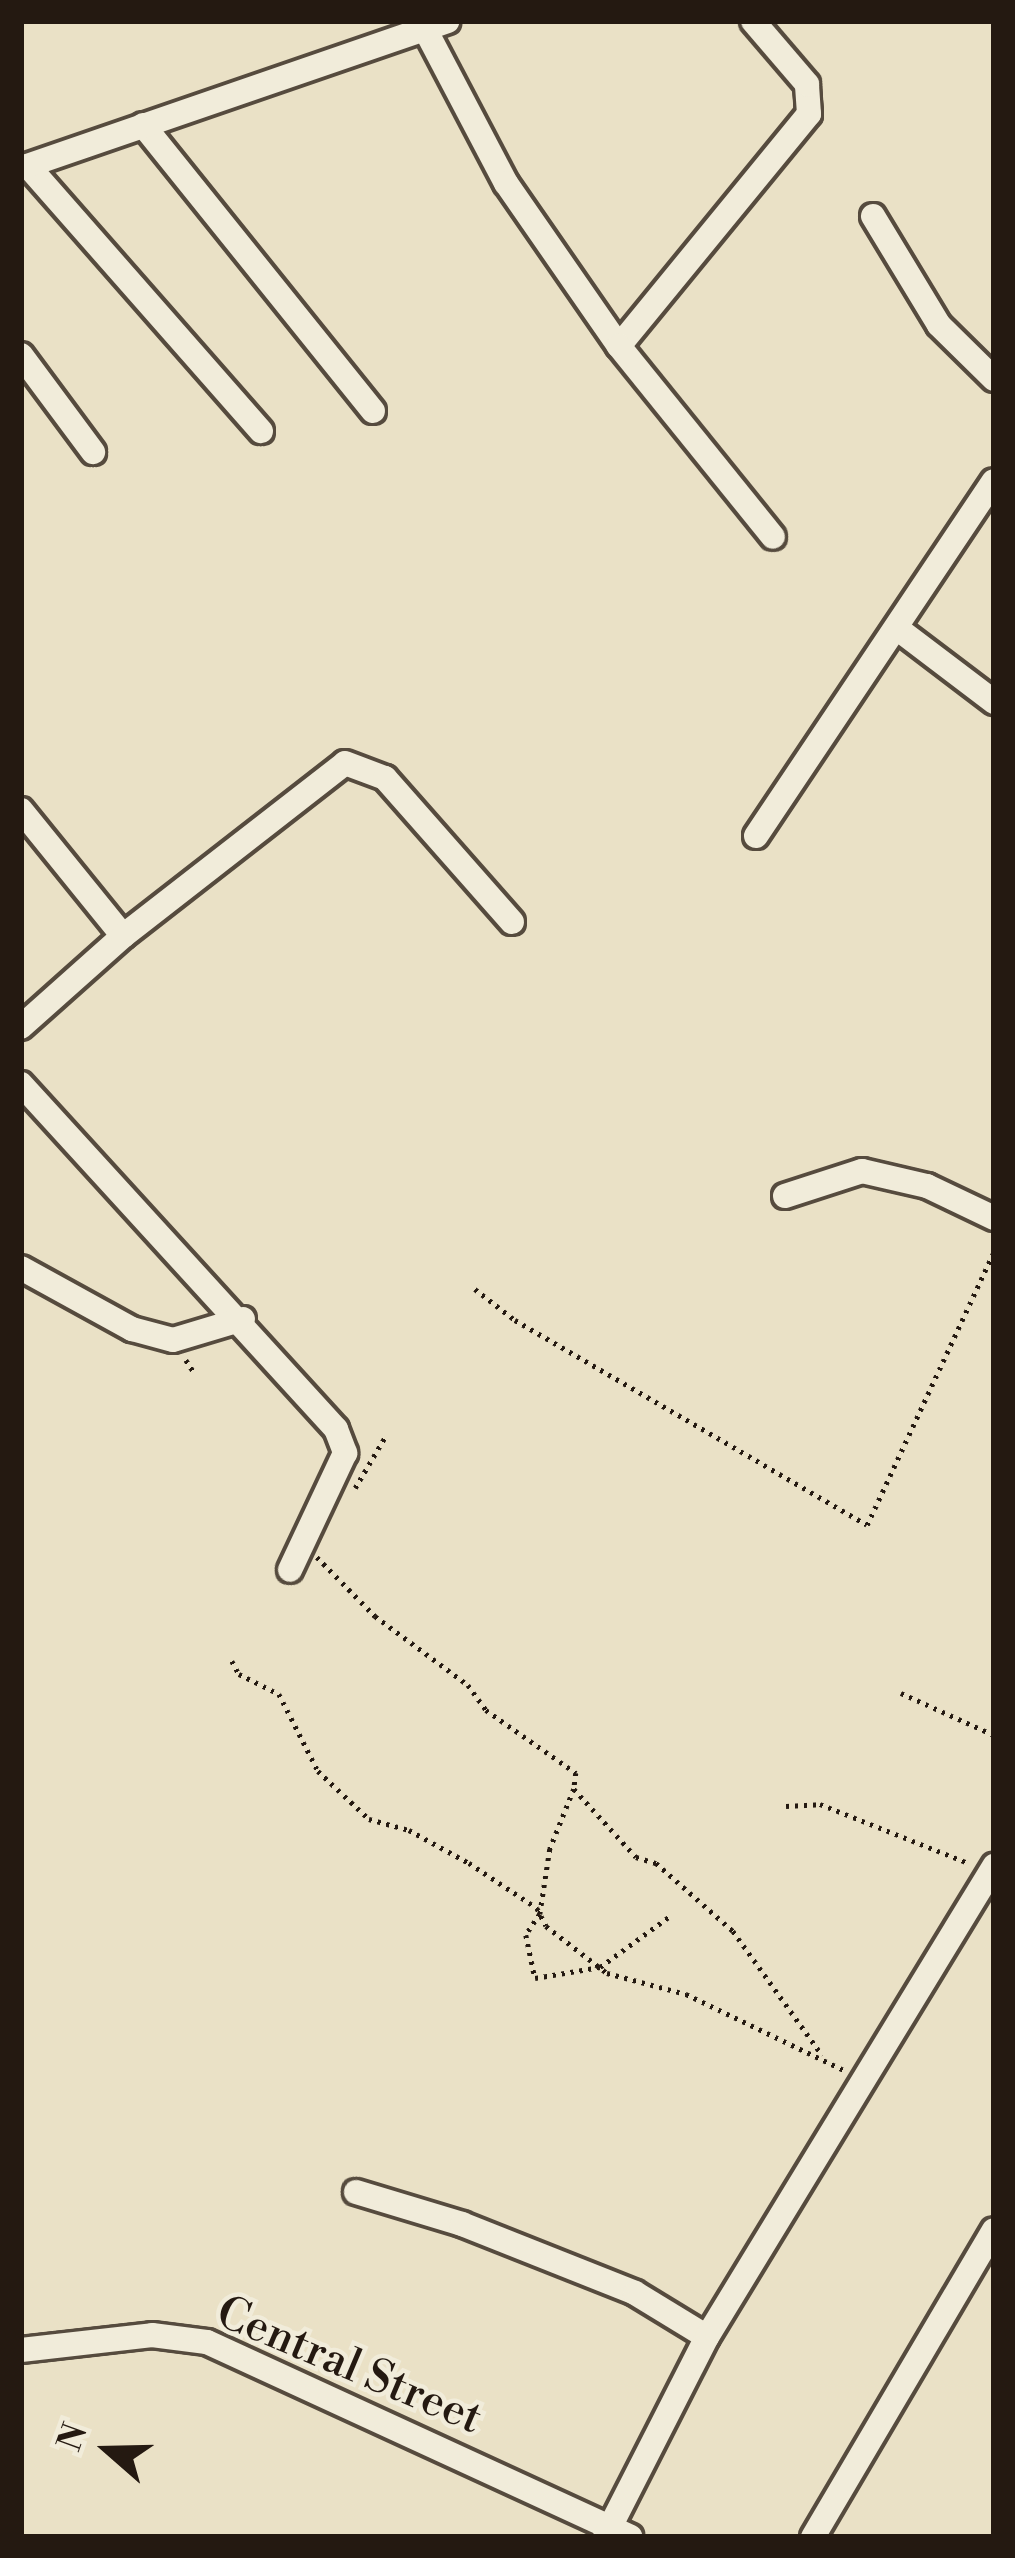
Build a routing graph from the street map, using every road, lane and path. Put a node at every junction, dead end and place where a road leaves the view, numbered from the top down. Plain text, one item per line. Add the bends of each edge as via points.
1 (753, 21) edge
2 (436, 25) edge
3 (143, 125) junction
4 (24, 167) edge
5 (873, 216) dead end
6 (620, 346) junction
7 (21, 355) edge
8 (994, 379) edge
9 (373, 411) dead end
10 (261, 431) dead end
11 (93, 452) dead end
12 (994, 481) edge
13 (773, 537) dead end
14 (898, 629) junction
15 (994, 702) edge
16 (21, 810) edge
17 (756, 836) dead end
18 (512, 922) dead end
19 (124, 936) junction
20 (21, 1027) edge
21 (21, 1084) edge
22 (785, 1196) dead end
23 (994, 1218) edge
24 (994, 1250) edge
25 (21, 1268) edge
26 (475, 1289) dead end
27 (243, 1319) junction
28 (385, 1437) dead end
29 (353, 1492) dead end
30 (310, 1542) dead end
31 (290, 1570) dead end
32 (232, 1661) dead end
33 (901, 1693) dead end
34 (994, 1735) edge
35 (574, 1790) junction
36 (786, 1806) dead end
37 (992, 1870) edge
38 (540, 1914) junction
39 (670, 1916) dead end
40 (600, 1967) junction
41 (822, 2055) junction
42 (861, 2081) junction
43 (356, 2192) dead end
44 (994, 2230) edge
45 (707, 2337) junction
46 (22, 2352) edge
47 (615, 2534) edge
48 (813, 2537) edge

1 - 6 street via 807,84 808,114
2 - 3 street
2 - 6 street via 506,184
3 - 4 street
3 - 9 street
4 - 10 street
5 - 8 street via 939,325
6 - 13 street
7 - 11 street
12 - 14 street
14 - 15 street
14 - 17 street
16 - 19 street
18 - 19 street via 385,778 345,763
19 - 20 street
21 - 27 street
22 - 23 street via 862,1171 927,1186
24 - 26 path via 867,1525 514,1320
25 - 27 street via 132,1329 172,1340
27 - 31 street via 317,1403 345,1454
28 - 29 path
30 - 35 path via 375,1616 576,1773
32 - 38 path via 239,1674 279,1694 317,1771 369,1820 410,1830
33 - 34 path
35 - 38 path via 550,1849
35 - 41 path via 636,1857 656,1863 725,1921
36 - 37 path via 820,1804
37 - 42 street
38 - 40 path
38 - 40 path via 526,1934 535,1978
39 - 40 path
40 - 41 path via 659,1992 686,1994 765,2037
41 - 42 path
42 - 45 street
43 - 45 street via 462,2224 635,2294
44 - 48 street
45 - 47 street
46 - 47 street, Central Street via 152,2335 207,2342

